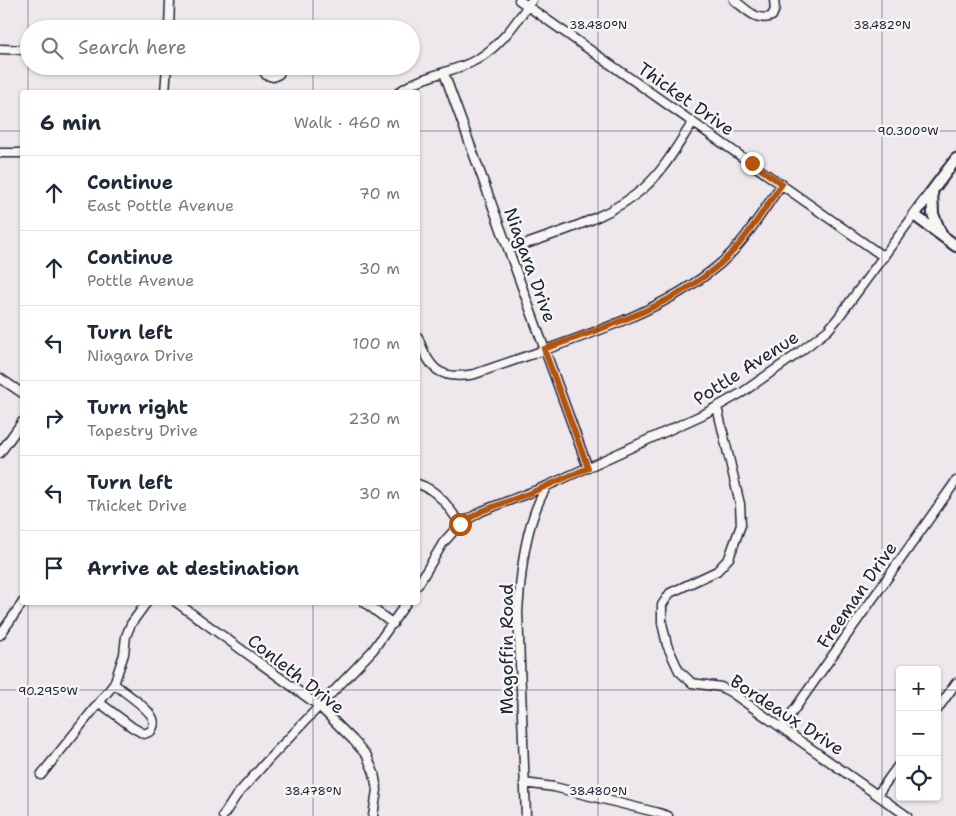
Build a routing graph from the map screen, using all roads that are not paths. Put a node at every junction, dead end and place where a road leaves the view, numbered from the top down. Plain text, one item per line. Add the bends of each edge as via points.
1 (170, 0) edge
2 (519, 0) edge
3 (774, 0) edge
4 (736, 1) edge
5 (529, 3) edge
6 (169, 20) edge
7 (0, 49) edge
8 (20, 50) edge
9 (444, 73) junction
10 (166, 75) edge
11 (165, 90) edge
12 (403, 90) edge
13 (693, 122) junction
14 (0, 153) edge
15 (20, 153) edge
16 (956, 159) edge
17 (782, 184) junction
18 (932, 191) junction
19 (914, 215) junction
20 (941, 235) junction
21 (956, 246) edge
22 (509, 250) junction
23 (884, 257) junction
24 (420, 343) edge
25 (544, 349) junction
26 (0, 378) edge
27 (20, 392) edge
28 (717, 407) junction
29 (20, 425) edge
30 (0, 453) edge
31 (588, 468) junction
32 (956, 481) edge
33 (420, 485) edge
34 (547, 486) junction
35 (460, 524) junction
36 (420, 583) edge
37 (21, 605) edge
38 (144, 605) edge
39 (180, 605) edge
40 (368, 605) edge
41 (405, 605) edge
42 (393, 624) junction
43 (0, 635) edge
44 (956, 683) edge
45 (114, 684) junction
46 (100, 703) junction
47 (941, 704) edge
48 (319, 706) junction
49 (782, 727) junction
50 (896, 769) edge
51 (41, 776) dead end
52 (524, 783) junction
53 (877, 795) junction
54 (223, 816) edge
55 (373, 816) edge
56 (526, 816) edge
57 (668, 816) edge
58 (907, 816) edge

1 - 6 street
2 - 5 street, Thicket Drive
3 - 4 street via 775,9 766,19 760,19
5 - 9 street via 491,51
5 - 13 street, Thicket Drive
7 - 8 street
9 - 12 street
9 - 22 street, Niagara Drive
10 - 11 street
13 - 17 street, Thicket Drive
13 - 22 street via 660,170 627,200 601,216
14 - 15 street
16 - 18 street
17 - 23 street, Thicket Drive
17 - 25 street via 741,242 702,277 666,301
18 - 19 street
18 - 20 street via 933,214
19 - 20 street
19 - 23 street, Pottle Avenue
20 - 21 street
22 - 25 street, Niagara Drive
23 - 28 street, Pottle Avenue via 828,330 772,372
24 - 25 street via 424,356 434,367 444,374 459,377
25 - 31 street, Niagara Drive
26 - 27 street
28 - 31 street, Pottle Avenue
28 - 49 street, Bordeaux Drive via 740,504 741,525 729,558 717,571 670,593 662,605 662,622 667,645 679,671 692,683 721,687
29 - 30 street
31 - 34 street, Pottle Avenue
32 - 49 street, Freeman Drive
33 - 35 street via 434,492
34 - 35 street, Pottle Avenue via 482,511
34 - 52 street, Magoffin Road via 534,513 520,582 518,641
35 - 36 street, Pottle Avenue via 443,543
37 - 43 street
38 - 45 street via 129,630
39 - 48 street, Conleth Drive
40 - 42 street
41 - 42 street
42 - 48 street via 374,650
44 - 47 street
45 - 46 street
45 - 46 street via 153,718 151,731 144,734
46 - 51 street
48 - 54 street via 236,796
48 - 55 street, Conleth Drive via 367,756 377,790
49 - 53 street, Bordeaux Drive
50 - 53 street
52 - 56 street, Magoffin Road
52 - 57 street
53 - 58 street, Bordeaux Drive

